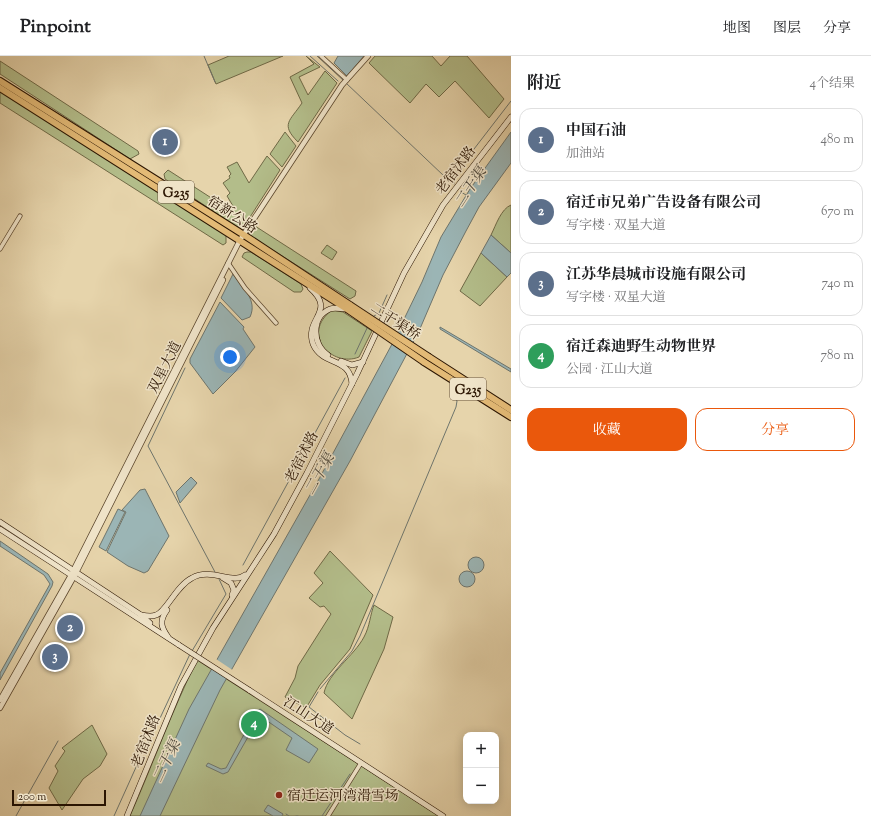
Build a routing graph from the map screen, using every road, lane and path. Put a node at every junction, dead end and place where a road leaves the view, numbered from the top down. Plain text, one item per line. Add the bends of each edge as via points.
1 (321, 56) edge
2 (368, 56) edge
3 (0, 81) edge
4 (346, 81) junction
5 (0, 88) edge
6 (511, 118) edge
7 (20, 216) dead end
8 (243, 238) junction
9 (0, 249) edge
10 (229, 265) junction
11 (304, 282) junction
12 (348, 308) junction
13 (276, 323) dead end
14 (426, 359) junction
15 (362, 362) junction
16 (352, 384) junction
17 (511, 410) edge
18 (511, 417) edge
19 (0, 522) edge
20 (0, 529) edge
21 (253, 567) junction
22 (73, 574) junction
23 (244, 579) junction
24 (228, 580) junction
25 (231, 599) junction
26 (141, 615) junction
27 (162, 634) junction
28 (170, 639) junction
29 (0, 700) edge
30 (0, 708) edge
31 (362, 763) junction
32 (127, 816) edge
33 (328, 816) edge
34 (444, 816) edge

1 - 4 street
2 - 4 street, 双星大道
3 - 8 highway, 宿新公路 / G235
4 - 8 street, 双星大道
5 - 8 highway, 宿新公路 / G235
6 - 15 main road, 老宿沭路 via 460,183 428,231 404,273
7 - 9 street
8 - 10 street, 双星大道
8 - 11 highway, 宿新公路 / G235
8 - 12 highway, 宿新公路 / G235
10 - 13 street via 245,288
10 - 22 street, 双星大道
11 - 12 highway, 宿新公路 / G235
11 - 16 main road via 318,294 321,302 320,313 311,331 315,348 329,360 347,368
12 - 14 highway, 二干渠桥 / G235, bridge
12 - 15 main road via 333,308 325,312 316,327 316,342 326,354 346,364
14 - 17 highway, G235
14 - 18 highway, G235
15 - 16 main road, 老宿沭路
16 - 21 main road, 老宿沭路 via 296,493
19 - 22 main road, 江山大道
20 - 22 main road, 江山大道
21 - 23 main road, 老宿沭路
21 - 26 main road via 239,578 210,573 194,577 176,590 160,614
22 - 26 main road, 江山大道
22 - 27 main road, 江山大道
22 - 29 street, 双星大道
22 - 30 street, 双星大道
23 - 24 main road
23 - 25 main road, 老宿沭路
24 - 25 main road via 234,590
24 - 28 main road via 202,577 179,591 161,622
25 - 32 main road, 老宿沭路 via 181,686
26 - 27 main road, 江山大道
27 - 28 main road, 江山大道
28 - 31 main road, 江山大道, bridge
31 - 33 street
31 - 34 main road, 江山大道

